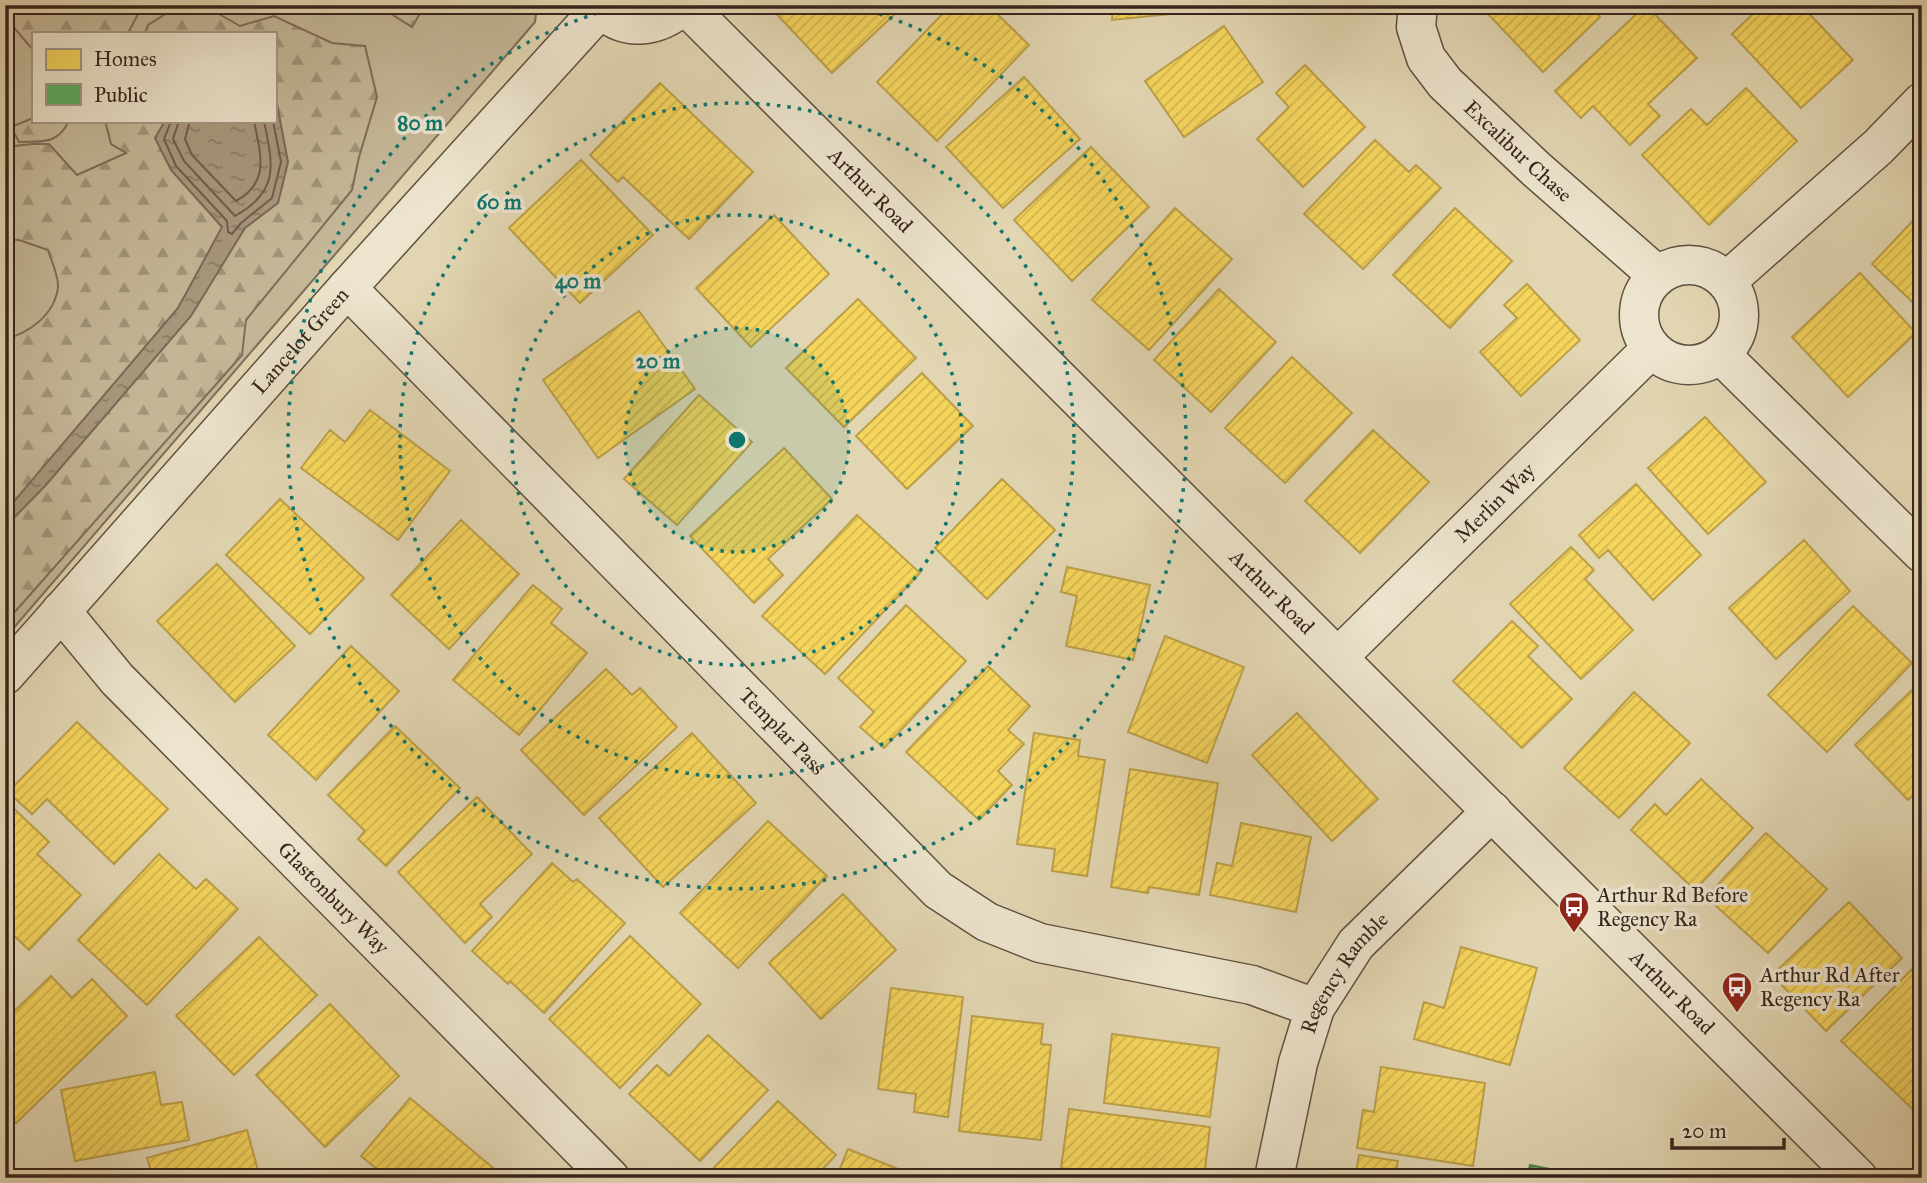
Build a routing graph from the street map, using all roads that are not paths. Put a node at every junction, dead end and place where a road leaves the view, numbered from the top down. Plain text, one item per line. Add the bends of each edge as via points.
1 (685, 5) edge
2 (1418, 5) edge
3 (599, 7) edge
4 (1922, 102) edge
5 (1657, 275) junction
6 (1727, 281) junction
7 (347, 288) junction
8 (1651, 349) junction
9 (1721, 355) junction
10 (1922, 553) edge
11 (61, 611) junction
12 (1338, 657) junction
13 (5, 675) edge
14 (1492, 811) junction
15 (1315, 1007) junction
16 (603, 1175) edge
17 (1274, 1178) edge
18 (1858, 1178) edge

1 - 3 street via 671,17 634,25 616,20
1 - 12 street, Arthur Road
2 - 5 street, Excalibur Chase via 1416,27 1426,58 1445,83
3 - 7 street, Lancelot Green
4 - 6 street
5 - 6 street via 1674,266 1693,264
5 - 8 street via 1644,291 1638,311 1641,331
6 - 9 street via 1737,299 1740,319 1734,339
7 - 11 street, Lancelot Green
7 - 15 street, Templar Pass via 937,890 988,922 1040,943 1252,985
8 - 9 street via 1666,360 1685,365
8 - 12 street, Merlin Way
9 - 10 street
11 - 13 street, Lancelot Green
11 - 16 street, Glastonbury Way via 117,679
12 - 14 street, Arthur Road
14 - 15 street, Regency Ramble via 1356,944
14 - 18 street, Arthur Road
15 - 17 street, Regency Ramble

